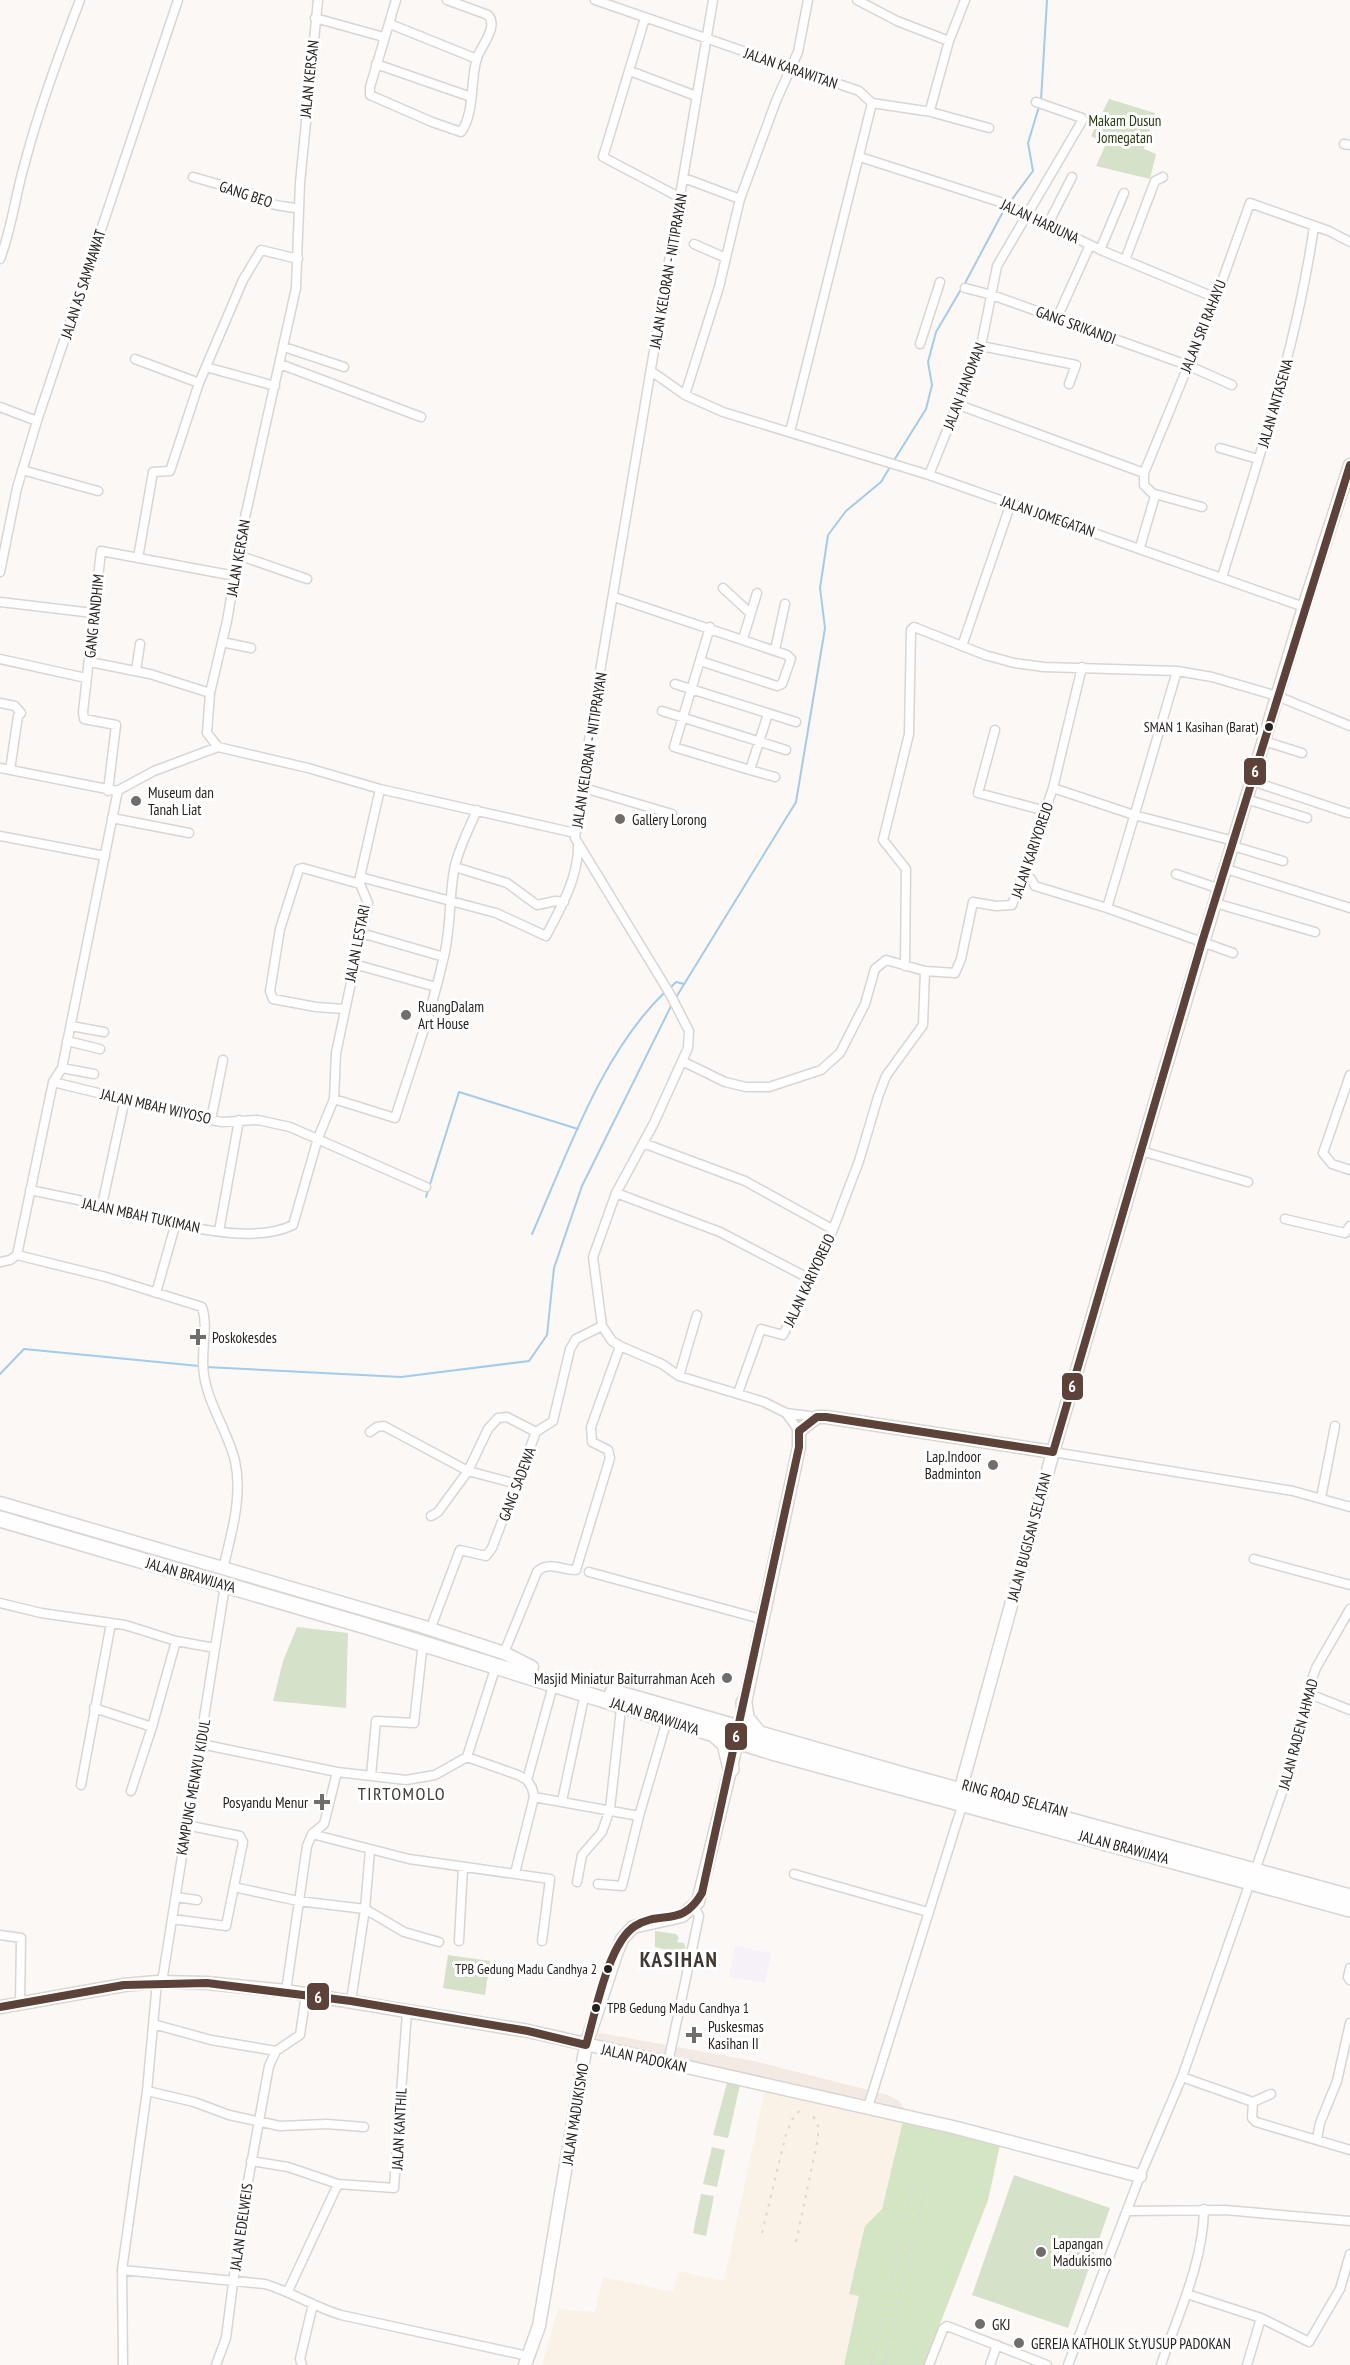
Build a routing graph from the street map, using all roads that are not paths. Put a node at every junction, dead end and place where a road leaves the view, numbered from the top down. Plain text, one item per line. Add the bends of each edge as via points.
1 (80, 0) edge
2 (318, 0) edge
3 (396, 0) edge
4 (450, 0) edge
5 (595, 0) edge
6 (713, 0) edge
7 (808, 0) edge
8 (858, 0) edge
9 (965, 0) edge
10 (175, 1) edge
11 (315, 18) junction
12 (645, 18) junction
13 (390, 24) junction
14 (380, 36) dead end
15 (706, 40) junction
16 (949, 41) junction
17 (477, 59) junction
18 (376, 64) junction
19 (790, 67) junction
20 (630, 71) junction
21 (696, 96) junction
22 (471, 97) junction
23 (1036, 102) dead end
24 (872, 103) junction
25 (927, 111) junction
26 (989, 128) dead end
27 (860, 157) junction
28 (193, 177) dead end
29 (1072, 177) dead end
30 (1163, 177) dead end
31 (684, 178) junction
32 (1124, 193) dead end
33 (679, 197) junction
34 (740, 199) junction
35 (299, 209) junction
36 (1026, 214) junction
37 (1048, 224) junction
38 (1314, 226) junction
39 (1350, 242) edge
40 (694, 244) dead end
41 (1090, 245) junction
42 (1100, 249) junction
43 (726, 258) junction
44 (0, 259) edge
45 (298, 259) junction
46 (1125, 260) junction
47 (940, 282) dead end
48 (965, 288) dead end
49 (992, 295) junction
50 (1216, 298) junction
51 (1057, 318) junction
52 (920, 344) dead end
53 (981, 346) junction
54 (284, 347) junction
55 (136, 359) dead end
56 (280, 364) junction
57 (1186, 365) junction
58 (207, 367) junction
59 (344, 367) dead end
60 (651, 371) junction
61 (200, 383) junction
62 (1069, 384) dead end
63 (1232, 385) dead end
64 (275, 386) junction
65 (685, 395) junction
66 (959, 405) junction
67 (0, 407) edge
68 (421, 417) dead end
69 (37, 421) junction
70 (790, 432) junction
71 (1220, 447) dead end
72 (1258, 459) junction
73 (1350, 465) edge
74 (22, 470) junction
75 (1144, 473) junction
76 (929, 475) junction
77 (1347, 484) edge
78 (98, 491) dead end
79 (1155, 494) junction
80 (1011, 503) junction
81 (1202, 507) dead end
82 (1140, 548) junction
83 (2, 552) edge
84 (238, 555) junction
85 (138, 558) junction
86 (0, 572) edge
87 (235, 576) junction
88 (1222, 577) junction
89 (307, 579) dead end
90 (723, 588) dead end
91 (757, 593) dead end
92 (614, 597) junction
93 (0, 602) edge
94 (785, 604) dead end
95 (1304, 607) junction
96 (750, 613) junction
97 (93, 614) junction
98 (710, 627) junction
99 (743, 639) junction
100 (222, 642) junction
101 (140, 644) dead end
102 (962, 646) junction
103 (251, 648) dead end
104 (775, 650) junction
105 (0, 659) edge
106 (700, 661) junction
107 (90, 662) junction
108 (1082, 667) junction
109 (136, 671) junction
110 (1177, 671) junction
111 (86, 678) junction
112 (675, 684) dead end
113 (690, 690) junction
114 (210, 693) junction
115 (1277, 696) junction
116 (0, 703) edge
117 (663, 711) dead end
118 (768, 714) junction
119 (682, 718) junction
120 (796, 722) dead end
121 (1350, 726) edge
122 (995, 730) dead end
123 (208, 738) junction
124 (1264, 741) junction
125 (758, 743) junction
126 (218, 747) junction
127 (786, 750) dead end
128 (204, 751) junction
129 (1302, 753) dead end
130 (0, 768) edge
131 (10, 770) junction
132 (750, 770) junction
133 (775, 777) dead end
134 (1252, 781) junction
135 (584, 788) junction
136 (1053, 788) junction
137 (380, 789) junction
138 (118, 790) junction
139 (108, 791) junction
140 (1246, 798) junction
141 (477, 810) junction
142 (1046, 811) junction
143 (1348, 813) dead end
144 (672, 814) dead end
145 (1134, 815) junction
146 (112, 818) junction
147 (1306, 818) dead end
148 (189, 833) dead end
149 (0, 836) edge
150 (576, 838) junction
151 (1234, 843) junction
152 (105, 856) junction
153 (1282, 861) dead end
154 (455, 867) junction
155 (1226, 869) junction
156 (1176, 874) dead end
157 (1023, 876) junction
158 (360, 880) junction
159 (1220, 889) junction
160 (449, 902) junction
161 (564, 902) junction
162 (1215, 903) junction
163 (1107, 908) junction
164 (1350, 908) edge
165 (1315, 932) dead end
166 (361, 933) junction
167 (1202, 942) junction
168 (1233, 952) dead end
169 (444, 957) junction
170 (354, 964) junction
171 (905, 966) junction
172 (925, 971) junction
173 (436, 987) junction
174 (344, 1009) junction
175 (73, 1026) junction
176 (104, 1032) dead end
177 (70, 1042) junction
178 (100, 1049) dead end
179 (223, 1060) dead end
180 (682, 1061) junction
181 (62, 1068) junction
182 (94, 1074) dead end
183 (1350, 1075) edge
184 (53, 1082) junction
185 (1348, 1091) edge
186 (125, 1099) junction
187 (334, 1100) junction
188 (211, 1120) junction
189 (239, 1120) junction
190 (318, 1138) junction
191 (643, 1143) junction
192 (1141, 1151) junction
193 (1350, 1170) edge
194 (1248, 1182) dead end
195 (426, 1187) dead end
196 (30, 1191) junction
197 (616, 1193) junction
198 (102, 1205) junction
199 (1285, 1218) dead end
200 (175, 1226) junction
201 (1350, 1226) edge
202 (832, 1229) junction
203 (219, 1231) junction
204 (17, 1255) junction
205 (0, 1262) edge
206 (812, 1280) junction
207 (156, 1293) junction
208 (697, 1315) dead end
209 (602, 1326) junction
210 (620, 1346) junction
211 (679, 1376) junction
212 (738, 1393) junction
213 (786, 1413) junction
214 (817, 1417) junction
215 (1335, 1426) dead end
216 (799, 1431) junction
217 (370, 1432) dead end
218 (536, 1432) junction
219 (1053, 1452) junction
220 (468, 1471) junction
221 (517, 1484) junction
222 (1321, 1498) junction
223 (0, 1503) edge
224 (1350, 1507) edge
225 (0, 1509) edge
226 (431, 1516) dead end
227 (0, 1519) edge
228 (0, 1526) edge
229 (1254, 1559) dead end
230 (223, 1569) junction
231 (589, 1572) dead end
232 (202, 1582) junction
233 (1350, 1585) edge
234 (224, 1592) junction
235 (0, 1603) edge
236 (1350, 1609) edge
237 (761, 1619) junction
238 (111, 1623) junction
239 (430, 1630) junction
240 (176, 1641) junction
241 (215, 1648) junction
242 (422, 1651) junction
243 (504, 1653) junction
244 (532, 1667) junction
245 (494, 1672) junction
246 (552, 1689) junction
247 (1312, 1696) junction
248 (585, 1698) junction
249 (744, 1703) junction
250 (94, 1708) junction
251 (621, 1709) junction
252 (1350, 1710) edge
253 (639, 1711) junction
254 (666, 1720) junction
255 (152, 1727) junction
256 (716, 1729) junction
257 (738, 1735) junction
258 (760, 1742) junction
259 (201, 1744) junction
260 (467, 1757) junction
261 (852, 1760) junction
262 (731, 1769) junction
263 (337, 1772) junction
264 (371, 1776) junction
265 (527, 1780) junction
266 (962, 1784) junction
267 (81, 1785) dead end
268 (130, 1791) dead end
269 (928, 1793) junction
270 (534, 1797) junction
271 (562, 1801) junction
272 (610, 1809) junction
273 (961, 1809) junction
274 (639, 1816) junction
275 (186, 1825) junction
276 (312, 1834) junction
277 (370, 1850) junction
278 (1257, 1865) junction
279 (463, 1867) junction
280 (515, 1873) junction
281 (794, 1874) dead end
282 (1225, 1878) junction
283 (578, 1882) dead end
284 (598, 1884) dead end
285 (234, 1887) junction
286 (1248, 1888) junction
287 (1350, 1890) edge
288 (176, 1897) junction
289 (1350, 1897) edge
290 (197, 1900) dead end
291 (298, 1901) junction
292 (694, 1908) junction
293 (365, 1909) junction
294 (1350, 1909) edge
295 (928, 1912) junction
296 (1350, 1915) edge
297 (172, 1919) junction
298 (0, 1935) edge
299 (459, 1941) dead end
300 (542, 1941) dead end
301 (439, 1942) dead end
302 (1350, 1968) edge
303 (1350, 1980) edge
304 (160, 1982) junction
305 (286, 1991) junction
306 (306, 1994) junction
307 (351, 2001) junction
308 (20, 2004) junction
309 (0, 2007) edge
310 (407, 2012) junction
311 (153, 2024) junction
312 (1350, 2024) edge
313 (586, 2045) junction
314 (276, 2051) junction
315 (668, 2063) junction
316 (1182, 2078) junction
317 (147, 2091) junction
318 (1270, 2094) dead end
319 (1252, 2102) junction
320 (868, 2108) junction
321 (258, 2122) junction
322 (364, 2127) dead end
323 (1317, 2139) junction
324 (1350, 2150) edge
325 (250, 2161) junction
326 (1140, 2176) junction
327 (338, 2184) junction
328 (1204, 2209) junction
329 (1128, 2211) junction
330 (1350, 2221) edge
331 (1350, 2254) edge
332 (122, 2270) junction
333 (1348, 2271) edge
334 (234, 2281) junction
335 (288, 2291) junction
336 (1187, 2294) junction
337 (313, 2304) junction
338 (1261, 2318) junction
339 (997, 2345) junction
340 (526, 2361) edge
341 (123, 2365) edge
342 (216, 2365) edge
343 (302, 2365) edge
344 (929, 2365) edge
345 (990, 2365) edge
346 (1047, 2365) edge
347 (1068, 2365) edge
348 (1161, 2365) edge
349 (1247, 2365) edge

1 - 44 street via 40,107
2 - 11 street, JALAN KERSAN
3 - 13 street
4 - 17 street via 491,17 491,27
5 - 12 street, JALAN KARAWITAN
6 - 15 street, JALAN KELORAN - NITIPRAYAN
7 - 19 street via 798,52
8 - 16 street via 897,21
9 - 16 street
10 - 69 street, JALAN AS SAMMAWAT via 161,57
11 - 14 street
11 - 35 street, JALAN KERSAN
12 - 15 street, JALAN KARAWITAN
12 - 20 street
13 - 17 street
13 - 18 street
15 - 19 street, JALAN KARAWITAN
15 - 21 street, JALAN KELORAN - NITIPRAYAN
16 - 25 street
17 - 22 street
18 - 22 street
18 - 22 street via 370,95 452,131 464,130
19 - 24 street, JALAN KARAWITAN via 859,91
19 - 34 street
20 - 21 street
20 - 33 street via 603,157
21 - 31 street, JALAN KELORAN - NITIPRAYAN
23 - 36 street, JALAN HANOMAN via 1083,120
24 - 25 street, JALAN KARAWITAN
24 - 27 street
25 - 26 street, JALAN KARAWITAN
27 - 36 street, JALAN HARJUNA
27 - 70 street
28 - 35 street, GANG BEO
29 - 37 street
30 - 46 street via 1155,181
31 - 33 street, JALAN KELORAN - NITIPRAYAN
31 - 34 street
32 - 42 street
33 - 60 street, JALAN KELORAN - NITIPRAYAN
34 - 43 street
35 - 45 street, JALAN KERSAN
36 - 37 street, JALAN HARJUNA
36 - 49 street, JALAN HANOMAN via 997,266
37 - 41 street, JALAN HARJUNA
38 - 39 street, JALAN SRI RAHAYU
38 - 50 street, JALAN SRI RAHAYU via 1250,203
38 - 72 street, JALAN ANTASENA via 1307,278 1288,358
40 - 43 street
41 - 42 street, JALAN HARJUNA
41 - 51 street
42 - 46 street, JALAN HARJUNA
43 - 65 street
45 - 54 street, JALAN KERSAN
45 - 58 street via 261,250 243,280
46 - 50 street, JALAN HARJUNA
47 - 52 street
48 - 49 street, GANG SRIKANDI
49 - 51 street, GANG SRIKANDI
49 - 53 street, JALAN HANOMAN
50 - 57 street, JALAN SRI RAHAYU
51 - 57 street, GANG SRIKANDI
53 - 62 street via 1076,365
53 - 66 street, JALAN HANOMAN
54 - 56 street, JALAN KERSAN
54 - 59 street
55 - 61 street
56 - 64 street, JALAN KERSAN
56 - 68 street
57 - 63 street, GANG SRIKANDI
57 - 75 street, JALAN SRI RAHAYU
58 - 61 street
58 - 64 street
60 - 65 street, JALAN JOMEGATAN
60 - 92 street, JALAN KELORAN - NITIPRAYAN
61 - 85 street via 170,471 153,472
64 - 84 street, JALAN KERSAN
65 - 70 street, JALAN JOMEGATAN via 723,412
66 - 75 street
66 - 76 street, JALAN HANOMAN
67 - 69 street
69 - 74 street, JALAN AS SAMMAWAT
70 - 76 street, JALAN JOMEGATAN
71 - 72 street
72 - 88 street, JALAN ANTASENA
73 - 77 street, JALAN BUGISAN SELATAN
74 - 78 street
74 - 83 street, JALAN AS SAMMAWAT
75 - 79 street via 1144,485
76 - 80 street, JALAN JOMEGATAN
77 - 95 street, JALAN BUGISAN SELATAN
79 - 81 street
79 - 82 street
80 - 82 street, JALAN JOMEGATAN
80 - 102 street
82 - 88 street, JALAN JOMEGATAN
83 - 86 street, JALAN AS SAMMAWAT
84 - 87 street, JALAN KERSAN
84 - 89 street
85 - 87 street, GANG RANDHIM
85 - 97 street, GANG RANDHIM via 101,551
87 - 100 street, JALAN KERSAN
88 - 95 street, JALAN JOMEGATAN
90 - 96 street
91 - 96 street
92 - 98 street
92 - 135 street, JALAN KELORAN - NITIPRAYAN
93 - 97 street
94 - 104 street
95 - 115 street, JALAN BUGISAN SELATAN
96 - 99 street
97 - 107 street, GANG RANDHIM
98 - 99 street
98 - 106 street
99 - 104 street
100 - 103 street
100 - 114 street, JALAN KERSAN
101 - 109 street
102 - 108 street via 1014,663
102 - 171 street via 918,627 910,630 909,734 883,840 906,869
104 - 106 street via 791,659 782,684 777,686
105 - 111 street
106 - 113 street
107 - 109 street
107 - 111 street, GANG RANDHIM
108 - 110 street
108 - 136 street
109 - 114 street
110 - 115 street
110 - 145 street
111 - 139 street, GANG RANDHIM via 84,719 116,725
112 - 113 street
113 - 118 street
113 - 119 street
114 - 123 street, JALAN KERSAN
115 - 121 street
115 - 124 street, JALAN BUGISAN SELATAN
116 - 131 street via 15,706 21,713
117 - 119 street
118 - 120 street
118 - 125 street
119 - 125 street
119 - 132 street via 675,748
122 - 142 street via 978,793
123 - 126 street
123 - 128 street
124 - 129 street
124 - 134 street, JALAN BUGISAN SELATAN
125 - 127 street
125 - 132 street
126 - 128 street
126 - 137 street
128 - 138 street
130 - 131 street
131 - 139 street
132 - 133 street
134 - 140 street, JALAN BUGISAN SELATAN
134 - 143 street
135 - 144 street
135 - 150 street, JALAN KELORAN - NITIPRAYAN
136 - 142 street, JALAN KARIYOREJO
136 - 145 street, JALAN KARIYOREJO
137 - 141 street
137 - 158 street, JALAN LESTARI
138 - 139 street
138 - 146 street
140 - 147 street
140 - 151 street, JALAN BUGISAN SELATAN
141 - 150 street
141 - 154 street
142 - 157 street, JALAN KARIYOREJO
145 - 151 street, JALAN KARIYOREJO
145 - 163 street
146 - 148 street
146 - 152 street
149 - 152 street
150 - 161 street via 575,867
150 - 180 street, JALAN KELORAN - NITIPRAYAN via 670,994 690,1037
151 - 153 street, JALAN KARIYOREJO
151 - 155 street, JALAN BUGISAN SELATAN
152 - 175 street
154 - 160 street
154 - 161 street via 500,880 537,905
155 - 159 street, JALAN BUGISAN SELATAN
155 - 164 street
156 - 159 street
157 - 163 street via 1035,886
157 - 172 street, JALAN KARIYOREJO via 1012,905 973,902 955,973
158 - 160 street
158 - 166 street, JALAN LESTARI via 368,903
158 - 174 street via 299,869 280,929 270,991 273,999
159 - 162 street, JALAN BUGISAN SELATAN
160 - 161 street via 496,913 546,936
160 - 169 street via 452,917
162 - 165 street
162 - 167 street, JALAN BUGISAN SELATAN
163 - 167 street
166 - 169 street
166 - 170 street, JALAN LESTARI
167 - 168 street
167 - 192 street, JALAN BUGISAN SELATAN
169 - 173 street
170 - 173 street
170 - 174 street, JALAN LESTARI
171 - 172 street
171 - 180 street via 886,960 875,969 856,1026 840,1053 821,1070 770,1087 746,1088
172 - 202 street, JALAN KARIYOREJO via 923,1025 886,1076
173 - 187 street via 395,1118
174 - 187 street, JALAN LESTARI via 336,1053
175 - 176 street
175 - 177 street
177 - 178 street
177 - 181 street
179 - 188 street
180 - 191 street, JALAN KELORAN - NITIPRAYAN
181 - 182 street
181 - 184 street
183 - 185 street
184 - 186 street, JALAN MBAH WIYOSO
184 - 196 street
185 - 193 street via 1323,1152 1332,1164
186 - 188 street, JALAN MBAH WIYOSO
186 - 198 street
187 - 190 street
188 - 189 street, JALAN MBAH WIYOSO
189 - 190 street, JALAN MBAH WIYOSO via 274,1123
189 - 203 street
190 - 195 street, JALAN MBAH WIYOSO
190 - 203 street, JALAN MBAH TUKIMAN via 297,1215 289,1227 243,1233
191 - 197 street, JALAN KELORAN - NITIPRAYAN
191 - 202 street via 745,1181
192 - 194 street
192 - 219 street, JALAN BUGISAN SELATAN
196 - 198 street, JALAN MBAH TUKIMAN
196 - 204 street
197 - 206 street via 720,1232
197 - 209 street, JALAN KELORAN - NITIPRAYAN via 593,1257
198 - 200 street, JALAN MBAH TUKIMAN
199 - 201 street via 1344,1233
200 - 203 street, JALAN MBAH TUKIMAN
200 - 207 street
202 - 206 street, JALAN KARIYOREJO
204 - 205 street
204 - 207 street
206 - 212 street, JALAN KARIYOREJO via 783,1335 761,1329
207 - 230 street via 202,1307 205,1316 204,1376 235,1461 238,1496
208 - 211 street
209 - 210 street
209 - 218 street, GANG SADEWA via 576,1339 570,1349 553,1421
210 - 211 street
210 - 243 street via 591,1427 592,1442 608,1450 610,1458 576,1570 542,1566
211 - 212 street
212 - 213 street
213 - 214 street
213 - 216 street
214 - 216 street
214 - 219 street
215 - 222 street
216 - 237 street via 799,1447
217 - 220 street via 384,1426
218 - 220 street via 507,1417 498,1418 488,1429
218 - 221 street, GANG SADEWA
219 - 222 street
219 - 266 street, JALAN BUGISAN SELATAN
220 - 221 street
220 - 226 street
221 - 239 street, GANG SADEWA via 486,1556 460,1550
222 - 224 street
223 - 230 street
225 - 244 highway, JALAN BRAWIJAYA
227 - 232 highway, JALAN BRAWIJAYA
228 - 232 highway
229 - 233 street
230 - 239 street
231 - 237 street
232 - 234 highway
232 - 253 highway, JALAN BRAWIJAYA via 366,1626
234 - 241 street, KAMPUNG MENAYU KIDUL
234 - 242 highway
235 - 238 street via 41,1614
236 - 247 street, JALAN RADEN AHMAD via 1316,1668
237 - 249 street
238 - 240 street
238 - 250 street
239 - 243 street
240 - 241 street
240 - 255 street
241 - 259 street, KAMPUNG MENAYU KIDUL
242 - 245 highway
242 - 264 street via 414,1723 376,1721
243 - 244 street
244 - 256 highway, JALAN BRAWIJAYA
245 - 246 highway
245 - 260 street
246 - 248 highway
246 - 265 street
247 - 252 street
247 - 278 street, JALAN RADEN AHMAD
248 - 251 highway
248 - 271 street
249 - 256 highway via 738,1714
249 - 257 street
249 - 258 highway via 746,1718
250 - 255 street
250 - 267 street
251 - 253 highway
251 - 272 street
253 - 254 highway, JALAN BRAWIJAYA
254 - 256 highway, JALAN BRAWIJAYA
254 - 274 street
255 - 268 street
256 - 257 highway, JALAN BRAWIJAYA
256 - 262 highway via 725,1744
257 - 258 highway, JALAN BRAWIJAYA
257 - 262 street
258 - 261 highway, JALAN BRAWIJAYA
258 - 262 highway
258 - 269 highway, JALAN BRAWIJAYA
259 - 263 street
259 - 275 street, KAMPUNG MENAYU KIDUL
260 - 264 street via 418,1780
260 - 265 street
261 - 266 highway, RING ROAD SELATAN
261 - 289 highway, JALAN BRAWIJAYA
262 - 292 street via 702,1893
263 - 264 street
263 - 276 street via 324,1824
265 - 270 street
266 - 278 street, RING ROAD SELATAN
269 - 273 street, RING ROAD SELATAN
269 - 282 highway, JALAN BRAWIJAYA
270 - 271 street
270 - 280 street
271 - 272 street
272 - 274 street
272 - 283 street via 603,1832 582,1855
273 - 282 street, RING ROAD SELATAN
273 - 295 street
274 - 284 street via 622,1886
275 - 285 street via 243,1838
275 - 288 street, KAMPUNG MENAYU KIDUL
276 - 277 street
276 - 291 street
277 - 279 street
277 - 293 street
278 - 287 street, RING ROAD SELATAN
279 - 280 street
279 - 299 street
280 - 300 street via 550,1879
281 - 295 street
282 - 286 street, RING ROAD SELATAN
282 - 294 highway, JALAN BRAWIJAYA
285 - 291 street
285 - 297 street via 224,1927
286 - 296 street, RING ROAD SELATAN
286 - 316 street
288 - 290 street
288 - 297 street, KAMPUNG MENAYU KIDUL
291 - 293 street
291 - 305 street
292 - 313 street, JALAN MADUKISMO via 682,1916 641,1924 627,1932
292 - 315 street via 699,1911 697,1926
293 - 301 street via 404,1932
293 - 307 street
295 - 320 street
297 - 304 street, KAMPUNG MENAYU KIDUL
298 - 308 street via 21,1938
302 - 303 street
304 - 305 street, JALAN PADOKAN
304 - 308 street, JALAN PADOKAN
304 - 311 street, KAMPUNG MENAYU KIDUL
305 - 306 street, JALAN PADOKAN
306 - 307 street, JALAN PADOKAN
306 - 314 street via 300,2035
307 - 310 street, JALAN PADOKAN
308 - 309 street, JALAN PADOKAN
310 - 313 street, JALAN PADOKAN via 528,2031
310 - 327 street, JALAN KANTHIL via 396,2185 391,2190
311 - 314 street via 211,2040
311 - 317 street, KAMPUNG MENAYU KIDUL
312 - 323 street via 1337,2081
313 - 315 street, JALAN PADOKAN
313 - 340 street, JALAN MADUKISMO via 539,2326
314 - 321 street, JALAN EDELWEIS via 269,2066
315 - 320 street, JALAN PADOKAN
316 - 319 street
316 - 326 street
317 - 321 street
317 - 332 street, KAMPUNG MENAYU KIDUL
318 - 319 street
319 - 323 street via 1252,2118 1256,2122
320 - 326 street, JALAN PADOKAN
321 - 322 street
321 - 325 street, JALAN EDELWEIS
323 - 324 street
325 - 327 street, JALAN KANTHIL via 288,2167
325 - 334 street, JALAN EDELWEIS
326 - 329 street
327 - 335 street
328 - 329 street
328 - 330 street
328 - 336 street via 1201,2243
329 - 347 street
331 - 333 street
332 - 334 street
332 - 341 street, KAMPUNG MENAYU KIDUL
333 - 338 street via 1309,2342
334 - 335 street, JALAN EDELWEIS
334 - 342 street via 226,2338
335 - 337 street, JALAN EDELWEIS
336 - 338 street
336 - 348 street
337 - 340 street, JALAN EDELWEIS via 341,2315
337 - 343 street via 300,2359
338 - 349 street
339 - 344 street via 947,2326
339 - 345 street
339 - 346 street

